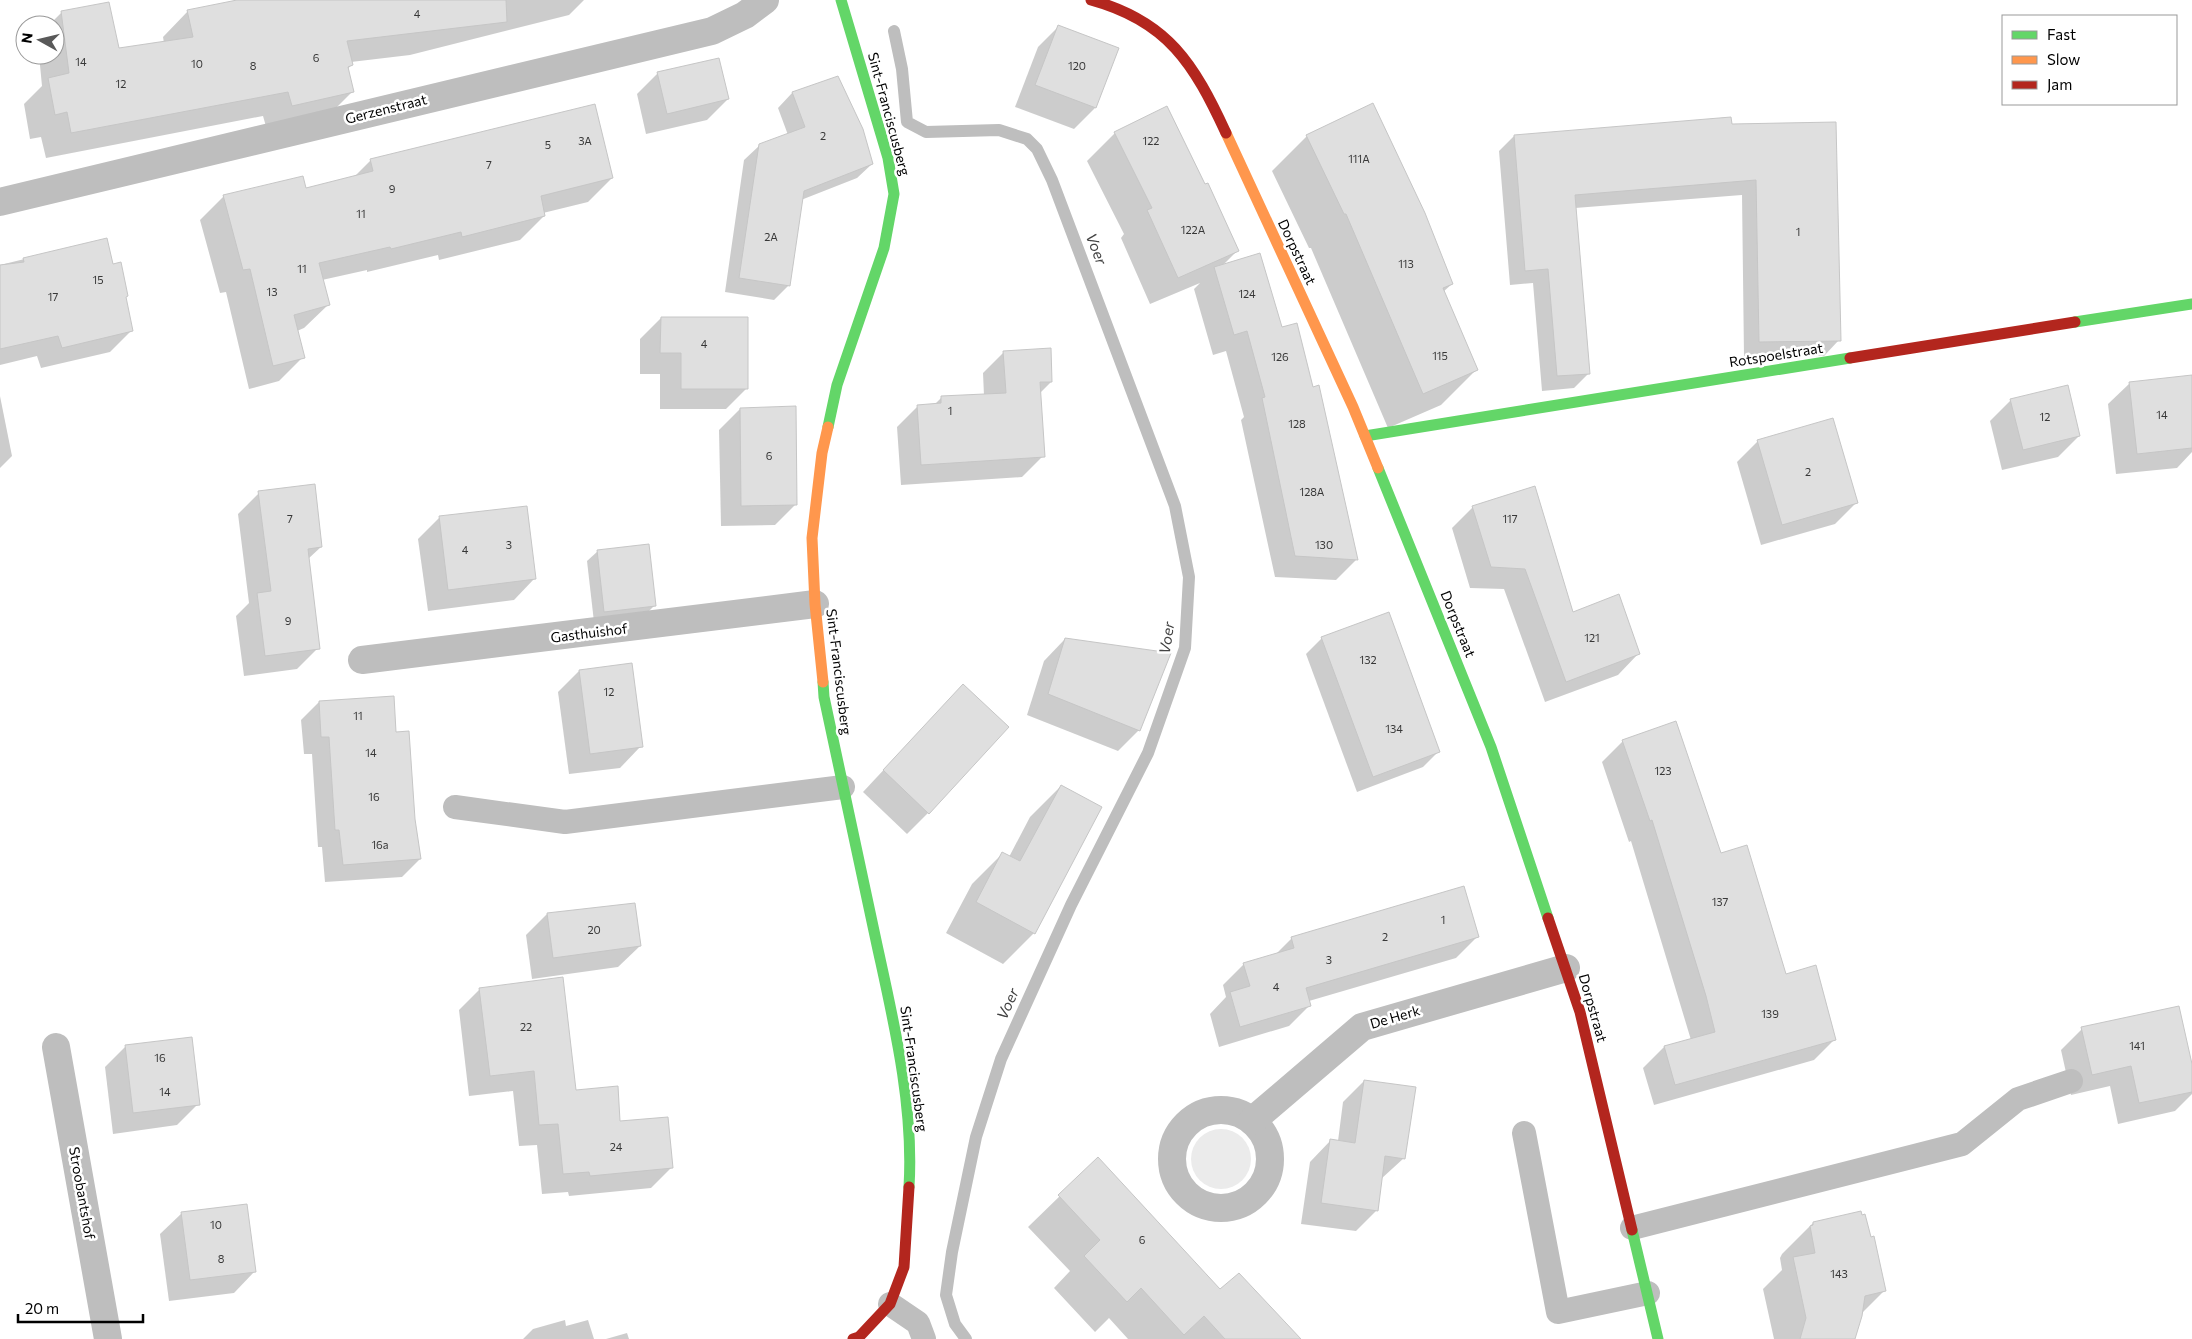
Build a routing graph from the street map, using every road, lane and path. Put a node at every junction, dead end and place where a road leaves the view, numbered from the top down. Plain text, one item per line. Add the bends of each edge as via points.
1 (764, 0) edge
2 (841, 0) edge
3 (1091, 0) edge
4 (0, 202) edge
5 (2192, 304) edge
6 (1365, 436) junction
7 (815, 604) junction
8 (362, 660) dead end
9 (843, 787) junction
10 (455, 807) dead end
11 (1566, 968) junction
12 (56, 1047) dead end
13 (2071, 1081) dead end
14 (1252, 1120) dead end
15 (1524, 1133) dead end
16 (1632, 1228) junction
17 (1648, 1293) junction
18 (890, 1304) junction
19 (108, 1339) edge
20 (853, 1339) edge
21 (924, 1339) edge
22 (1658, 1339) edge

1 - 4 street, Gerzenstraat via 745,15 712,31
2 - 7 street, Sint-Franciscusberg via 888,158 894,194 884,248 838,385 822,453 812,538
3 - 6 street, Dorpstraat via 1114,5 1149,23 1167,39 1197,77
5 - 6 street, Rotspoelstraat
6 - 11 street, Dorpstraat via 1491,747
7 - 8 street, Gasthuishof
7 - 9 street, Sint-Franciscusberg via 824,697
9 - 10 lane via 565,822
9 - 18 street, Sint-Franciscusberg via 890,1006 906,1104 910,1170 904,1267
11 - 14 street, De Herk via 1362,1027
11 - 16 street, Dorpstraat via 1592,1058
12 - 19 street, Stroobantshof
13 - 16 lane via 2018,1099 1962,1144
15 - 17 lane via 1558,1312
16 - 17 street, Dorpstraat
17 - 22 street, Dorpstraat
18 - 20 street, Sint-Franciscusberg
18 - 21 lane via 918,1323

